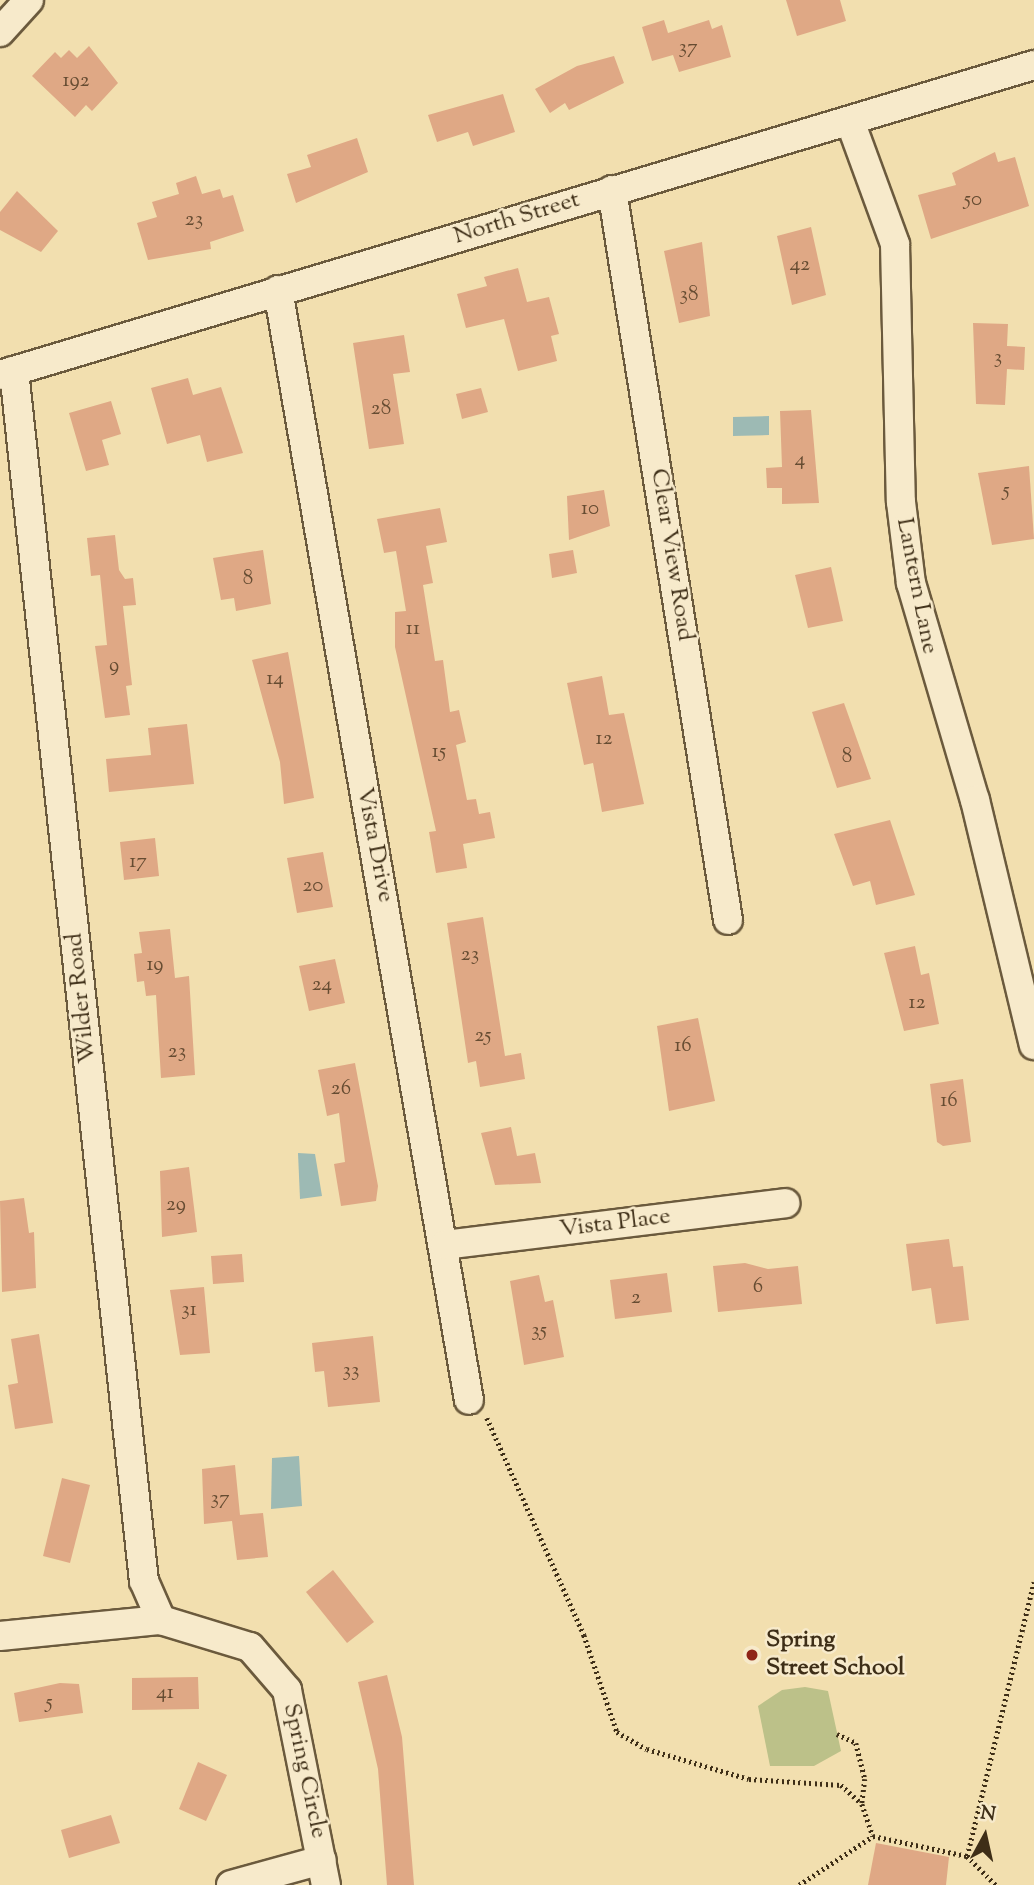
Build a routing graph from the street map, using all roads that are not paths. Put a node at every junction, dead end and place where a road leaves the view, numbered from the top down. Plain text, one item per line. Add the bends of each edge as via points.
1 (29, 0) edge
2 (0, 32) edge
3 (1034, 65) edge
4 (850, 121) junction
5 (612, 190) junction
6 (278, 290) junction
7 (7, 373) edge
8 (728, 920) dead end
9 (1034, 1045) edge
10 (785, 1203) dead end
11 (444, 1245) junction
12 (469, 1401) road end
13 (161, 1620) junction
14 (0, 1636) edge
15 (324, 1873) edge
16 (231, 1885) edge

1 - 2 street
3 - 4 street, North Street
4 - 5 street, North Street
4 - 9 street, Lantern Lane via 895,244 901,502 911,583 975,800
5 - 6 street, North Street
5 - 8 street, Clear View Road
6 - 7 street, North Street
6 - 11 street, Vista Drive
7 - 13 street, Wilder Road via 146,1594
10 - 11 street, Vista Place
11 - 12 street, Vista Drive
13 - 14 street, Spring Circle
13 - 15 street, Spring Circle via 228,1636 268,1662 287,1690
15 - 16 street, Spring Circle

